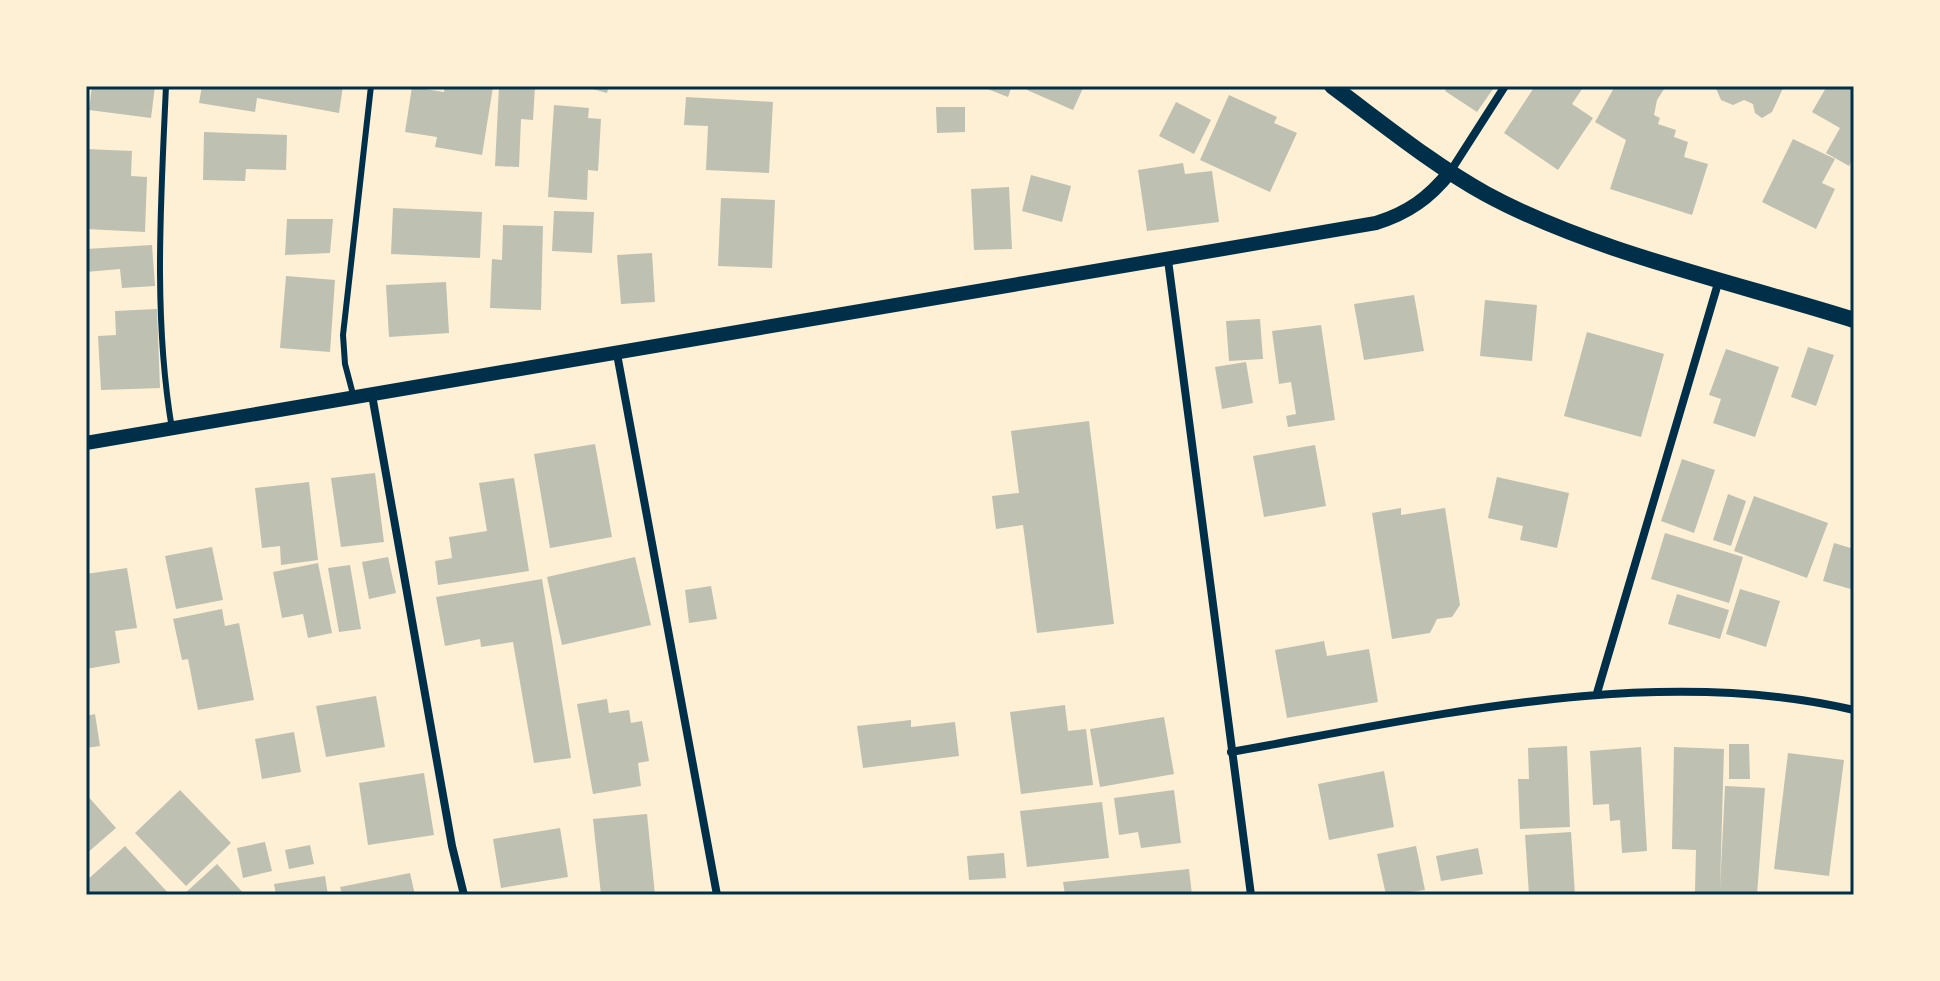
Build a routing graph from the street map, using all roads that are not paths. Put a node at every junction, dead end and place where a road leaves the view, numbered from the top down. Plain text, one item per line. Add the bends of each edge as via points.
1 (166, 86) edge
2 (371, 86) edge
3 (1332, 86) edge
4 (1505, 86) edge
5 (1450, 172) junction
6 (1168, 260) junction
7 (1719, 280) junction
8 (1854, 320) edge
9 (617, 354) junction
10 (372, 395) junction
11 (354, 398) junction
12 (172, 429) junction
13 (86, 443) edge
14 (1597, 693) junction
15 (1854, 710) edge
16 (1231, 752) junction
17 (464, 895) edge
18 (717, 895) edge
19 (1251, 895) edge

1 - 12 lane via 162,326
2 - 11 lane via 343,335
3 - 5 main road
4 - 5 street
5 - 6 street via 1420,203 1376,223
5 - 7 main road via 1546,220
6 - 9 street
6 - 16 street
7 - 8 main road
7 - 14 street
9 - 10 street
9 - 18 street
10 - 11 street
10 - 17 street
11 - 12 street
12 - 13 street
14 - 15 street via 1739,694
14 - 16 street
16 - 19 street

